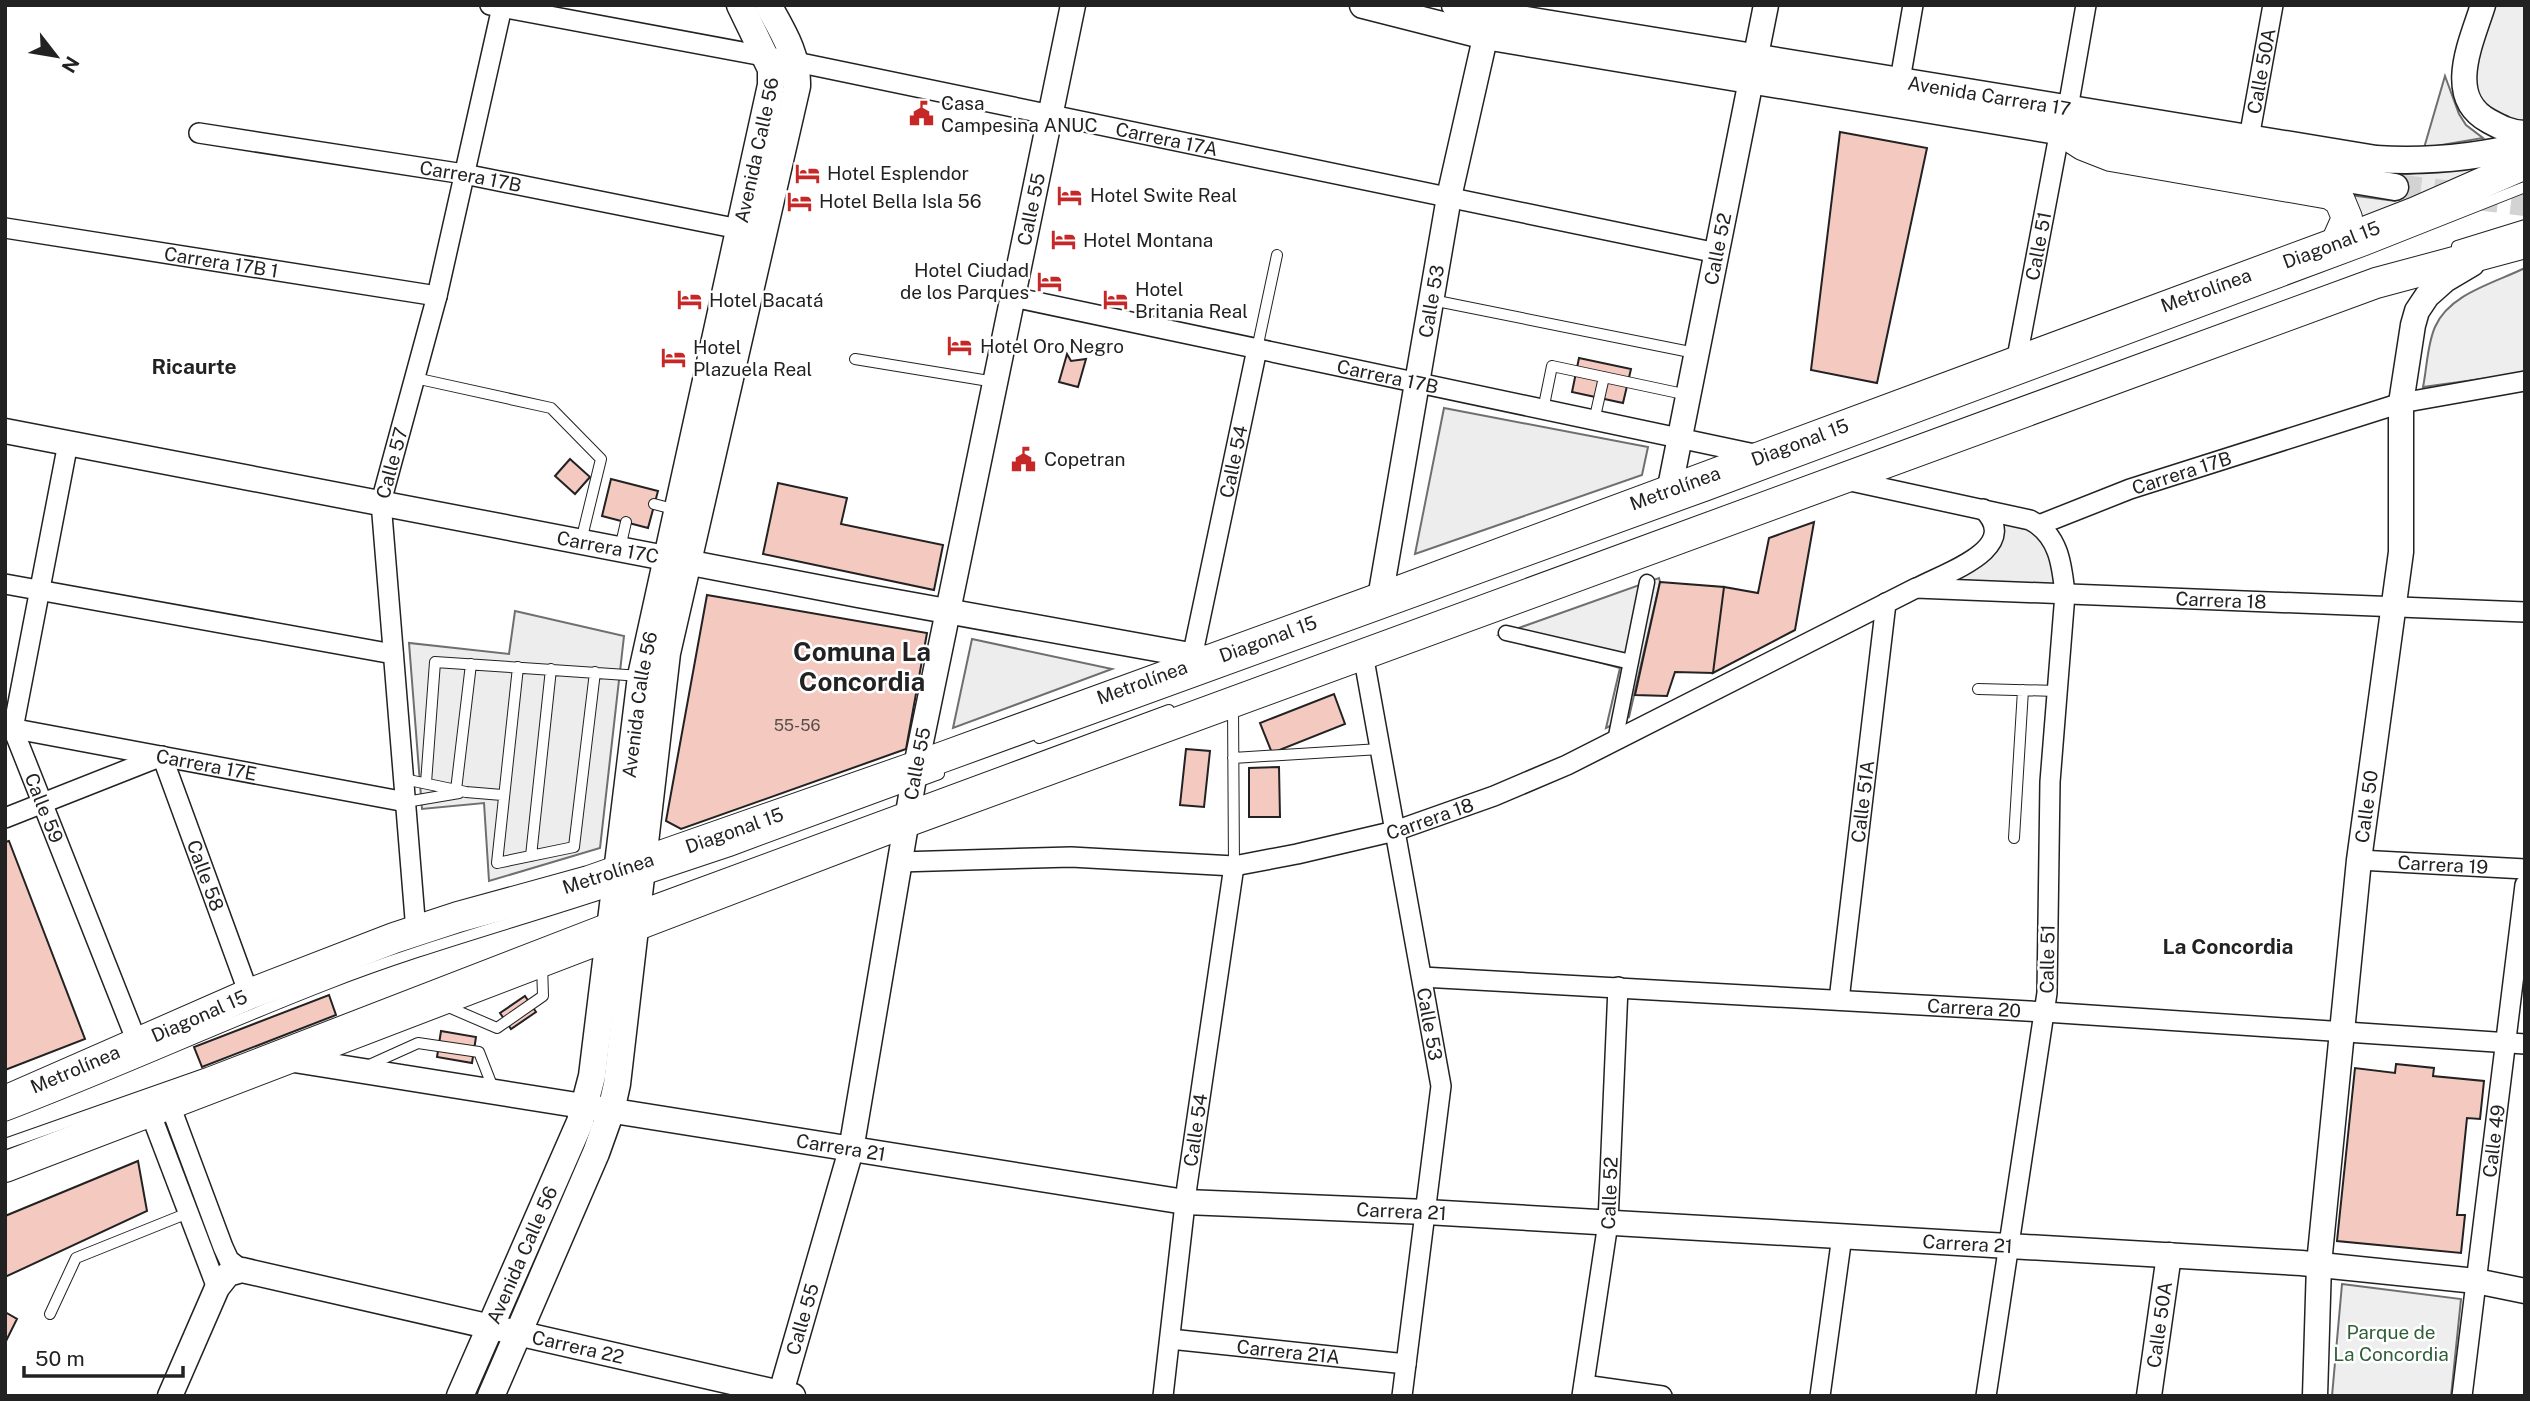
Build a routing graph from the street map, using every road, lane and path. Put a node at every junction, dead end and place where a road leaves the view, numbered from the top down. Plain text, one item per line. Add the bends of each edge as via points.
1 (740, 5) edge
2 (768, 5) edge
3 (1073, 5) edge
4 (1363, 5) edge
5 (1455, 5) edge
6 (1766, 5) edge
7 (1913, 5) edge
8 (2085, 5) edge
9 (2273, 5) edge
10 (2483, 5) edge
11 (496, 6) edge
12 (1490, 18) edge
13 (766, 56) junction
14 (796, 62) junction
15 (1755, 68) junction
16 (1900, 80) junction
17 (1051, 115) junction
18 (2064, 119) junction
19 (199, 133) dead end
20 (2525, 133) edge
21 (2249, 138) junction
22 (2525, 145) edge
23 (2525, 164) edge
24 (464, 174) junction
25 (2396, 187) tunnel mouth
26 (2525, 187) edge
27 (1449, 197) junction
28 (2525, 225) edge
29 (5, 228) edge
30 (739, 229) junction
31 (2336, 243) junction
32 (2525, 243) edge
33 (2446, 249) dead end
34 (1717, 253) junction
35 (2488, 254) junction
36 (1277, 255) dead end
37 (437, 296) junction
38 (1013, 297) junction
39 (1432, 300) junction
40 (1257, 349) junction
41 (1697, 354) junction
42 (855, 359) dead end
43 (2016, 363) junction
44 (1604, 377) junction
45 (415, 378) junction
46 (2525, 381) edge
47 (995, 382) junction
48 (1417, 383) junction
49 (1688, 395) junction
50 (2401, 403) junction
51 (1543, 410) junction
52 (1594, 421) junction
53 (5, 431) edge
54 (1680, 439) junction
55 (68, 443) junction
56 (1764, 456) junction
57 (1841, 479) junction
58 (1669, 492) junction
59 (381, 502) junction
60 (1983, 509) junction
61 (626, 522) dead end
62 (2039, 524) junction
63 (581, 541) junction
64 (620, 549) junction
65 (677, 560) junction
66 (1647, 582) dead end
67 (5, 584) edge
68 (1916, 588) junction
69 (40, 591) junction
70 (2065, 594) junction
71 (1380, 598) junction
72 (1886, 603) junction
73 (2395, 607) junction
74 (948, 611) junction
75 (2525, 612) edge
76 (1506, 633) dead end
77 (393, 654) junction
78 (1363, 654) junction
79 (1198, 660) junction
80 (1631, 662) junction
81 (471, 664) junction
82 (518, 667) junction
83 (551, 669) junction
84 (595, 672) junction
85 (641, 676) junction
86 (1978, 689) dead end
87 (2023, 690) junction
88 (2057, 691) junction
89 (1233, 702) junction
90 (1181, 705) dead end
91 (9, 728) edge
92 (1615, 741) junction
93 (1027, 742) dead end
94 (1380, 749) junction
95 (162, 757) junction
96 (1233, 758) junction
97 (954, 769) dead end
98 (404, 779) junction
99 (426, 783) junction
100 (461, 791) junction
101 (911, 794) junction
102 (502, 795) junction
103 (406, 802) junction
104 (43, 804) junction
105 (5, 818) edge
106 (1395, 831) junction
107 (2014, 838) dead end
108 (531, 856) junction
109 (2359, 860) junction
110 (899, 862) junction
111 (1234, 866) junction
112 (2525, 869) edge
113 (2525, 885) edge
114 (627, 898) junction
115 (416, 931) junction
116 (542, 961) junction
117 (1422, 977) junction
118 (1618, 987) junction
119 (248, 994) junction
120 (1839, 1000) junction
121 (436, 1002) junction
122 (2045, 1012) junction
123 (2342, 1033) junction
124 (137, 1042) junction
125 (2515, 1043) edge
126 (288, 1059) junction
127 (357, 1070) junction
128 (494, 1092) junction
129 (5, 1101) edge
130 (585, 1107) junction
131 (160, 1108) junction
132 (611, 1111) junction
133 (5, 1116) edge
134 (5, 1143) edge
135 (851, 1150) junction
136 (5, 1167) edge
137 (1185, 1202) junction
138 (1426, 1212) junction
139 (188, 1213) junction
140 (1608, 1223) junction
141 (1842, 1236) junction
142 (2007, 1245) junction
143 (2169, 1255) junction
144 (2319, 1264) junction
145 (242, 1269) junction
146 (2476, 1281) junction
147 (217, 1288) junction
148 (2525, 1292) edge
149 (50, 1314) dead end
150 (491, 1325) junction
151 (519, 1332) junction
152 (1170, 1339) junction
153 (1406, 1364) junction
154 (1583, 1390) edge
155 (785, 1395) edge
156 (170, 1396) edge
157 (460, 1396) edge
158 (491, 1396) edge
159 (1163, 1396) edge
160 (1402, 1396) edge
161 (1662, 1396) edge
162 (1820, 1396) edge
163 (1986, 1396) edge
164 (2149, 1396) edge
165 (2315, 1396) edge
166 (2462, 1396) edge

1 - 13 main road, Avenida Calle 56
2 - 14 main road, Avenida Calle 56
3 - 17 street, Calle 55
4 - 12 main road, Avenida Carrera 17
5 - 12 main road, Avenida Carrera 17
6 - 15 street, Calle 52
7 - 16 street
8 - 18 street, Calle 51
9 - 21 street, Calle 50A
10 - 20 street via 2463,75 2465,90 2483,118 2506,130
11 - 13 street, Carrera 17A
11 - 24 street, Calle 57
12 - 15 main road, Avenida Carrera 17
12 - 27 street, Calle 53
13 - 14 street, Carrera 17A
13 - 30 main road, Avenida Calle 56 via 771,85
14 - 17 street, Carrera 17A
14 - 65 main road, Avenida Calle 56 via 797,86
15 - 16 main road, Avenida Carrera 17
15 - 18 main road, Avenida Carrera 17
15 - 34 street, Calle 52
16 - 18 main road, Avenida Carrera 17
17 - 27 street, Carrera 17A
17 - 38 street, Calle 55
18 - 21 main road, Avenida Carrera 17
18 - 25 main road, Avenida Carrera 17
18 - 31 main road via 2083,145 2110,156 2330,194 2344,206 2347,218
18 - 43 street, Calle 51
19 - 24 street, Carrera 17B
21 - 22 main road, Avenida Carrera 17 via 2409,161 2469,157
23 - 31 main road, Diagonal 15
24 - 30 street, Carrera 17B
24 - 37 street, Calle 57
26 - 93 lane, Metrolínea via 1708,495
27 - 34 street, Carrera 17A
27 - 39 street, Calle 53
28 - 33 lane
29 - 37 street, Carrera 17B 1
30 - 65 main road, Avenida Calle 56 via 666,507
31 - 43 main road, Diagonal 15
32 - 35 main road, Diagonal 15
34 - 41 street, Calle 52
35 - 50 street, Calle 50 via 2445,280 2417,311
35 - 57 main road, Diagonal 15 via 2376,284
36 - 40 lane, Calle 54
37 - 45 street, Calle 57
38 - 40 street, Carrera 17B
38 - 47 street, Calle 55
39 - 41 lane
39 - 48 street, Calle 53
40 - 48 street, Carrera 17B
40 - 79 street, Calle 54
41 - 49 street, Calle 52
42 - 47 lane
43 - 56 main road, Diagonal 15
44 - 49 lane
44 - 51 lane via 1552,366
44 - 52 lane
45 - 59 street, Calle 57
45 - 63 lane via 551,408 601,459
46 - 50 street, Carrera 17B
47 - 74 street, Calle 55
48 - 51 street, Carrera 17B
48 - 71 street, Calle 53
49 - 54 street, Calle 52
50 - 62 street, Carrera 17B via 2130,489
50 - 73 street, Calle 50 via 2403,530
51 - 52 street, Carrera 17B
52 - 54 street, Carrera 17B
53 - 55 street, Carrera 17C
54 - 56 street, Carrera 17B
54 - 58 street, Calle 52
55 - 59 street, Carrera 17C
55 - 69 street
56 - 58 main road, Diagonal 15
57 - 60 street
57 - 78 main road, Diagonal 15
58 - 71 main road, Diagonal 15
59 - 63 street, Carrera 17C
59 - 77 street, Calle 57
60 - 62 street
60 - 68 street, Carrera 18 via 1995,529 1983,554
61 - 64 lane
62 - 70 street, Calle 51 via 2060,554
63 - 64 street, Carrera 17C
64 - 65 street, Carrera 17C
65 - 74 street, Carrera 17C
65 - 85 main road, Avenida Calle 56
65 - 114 main road, Avenida Calle 56 via 663,681
66 - 80 street
67 - 69 street
68 - 70 street, Carrera 18
68 - 72 street, Carrera 18
69 - 77 street
69 - 91 street
70 - 73 street, Carrera 18
70 - 88 street, Calle 51
71 - 79 main road, Diagonal 15
72 - 92 street, Carrera 18
72 - 120 street, Calle 51A
73 - 75 street, Carrera 18
73 - 109 street, Calle 50
74 - 79 street, Carrera 17C
74 - 101 street, Calle 55
76 - 80 street
77 - 98 street, Calle 57
78 - 89 main road, Diagonal 15
78 - 94 street, Calle 53
79 - 101 main road, Diagonal 15
80 - 92 street
81 - 82 lane
81 - 99 lane via 435,662
81 - 100 lane
82 - 83 lane
82 - 102 lane
83 - 84 lane
83 - 108 lane
84 - 85 lane
84 - 108 lane via 574,847
85 - 114 main road, Avenida Calle 56
86 - 87 lane
87 - 88 lane
87 - 107 lane
88 - 122 street, Calle 51 via 2050,782
89 - 96 lane
89 - 101 main road, Diagonal 15
90 - 101 lane, Metrolínea
91 - 95 street, Carrera 17E
91 - 104 street, Calle 59
92 - 106 street, Carrera 18 via 1494,796
94 - 96 lane
94 - 106 street, Calle 53
95 - 103 street, Carrera 17E
95 - 104 street
95 - 119 street, Calle 58
96 - 111 lane
97 - 101 lane
98 - 99 lane
98 - 103 street, Calle 57
99 - 100 lane
100 - 102 lane
100 - 103 lane
101 - 110 street, Calle 55
101 - 114 main road, Diagonal 15
101 - 114 main road, Diagonal 15
102 - 108 lane via 497,863
103 - 115 street, Calle 57
104 - 105 street
104 - 124 street, Calle 59
106 - 111 street, Carrera 18
106 - 117 street, Calle 53
109 - 112 street, Carrera 19
109 - 123 street, Calle 50
110 - 111 street, Carrera 18 via 1071,857
110 - 135 street, Calle 55
111 - 137 street, Calle 54
113 - 125 street, Calle 49
114 - 115 main road, Diagonal 15
114 - 116 main road, Diagonal 15
114 - 130 main road, Avenida Calle 56
114 - 132 main road, Avenida Calle 56 via 617,1084
114 - 133 lane, Metrolínea via 524,920 410,954
114 - 134 lane via 207,1073
115 - 119 main road, Diagonal 15
116 - 121 main road, Diagonal 15
116 - 121 lane via 543,996 497,1028
117 - 118 street, Carrera 20
117 - 138 street, Calle 53 via 1441,1086
118 - 120 street, Carrera 20
118 - 140 street, Calle 52
119 - 124 main road, Diagonal 15
120 - 122 street, Carrera 20
121 - 126 main road, Diagonal 15
122 - 123 street, Carrera 20
122 - 142 street, Calle 51
123 - 125 street, Carrera 20
123 - 144 street, Calle 50
124 - 129 main road, Diagonal 15
125 - 146 street, Calle 49
126 - 127 street, Carrera 21
126 - 131 main road, Diagonal 15
127 - 128 street, Carrera 21
127 - 128 lane via 418,1043 479,1052
128 - 130 street, Carrera 21
130 - 132 street, Carrera 21
130 - 150 main road, Avenida Calle 56
131 - 136 main road, Diagonal 15
131 - 139 street
131 - 145 street via 229,1259
132 - 135 street, Carrera 21
132 - 151 main road, Avenida Calle 56
135 - 137 street, Carrera 21
135 - 155 street, Calle 55
137 - 138 street, Carrera 21
137 - 152 street, Calle 54
138 - 140 street, Carrera 21
138 - 153 street, Calle 53
139 - 147 street
139 - 149 lane via 76,1258
140 - 141 street, Carrera 21
140 - 154 street, Calle 52
141 - 142 street, Carrera 21
141 - 162 street
142 - 143 street, Carrera 21
142 - 163 street, Calle 51
143 - 144 street, Carrera 21
143 - 164 street, Calle 50A
144 - 146 street, Carrera 21
144 - 165 street, Calle 50
145 - 147 street via 228,1274
145 - 150 street, Carrera 22
146 - 148 street, Carrera 21
146 - 166 street, Calle 49
147 - 156 street
150 - 151 street, Carrera 22
150 - 157 main road, Avenida Calle 56
151 - 155 street, Carrera 22
151 - 158 main road, Avenida Calle 56
152 - 153 street, Carrera 21A
152 - 159 street, Calle 54
153 - 160 street, Calle 53
154 - 161 street

